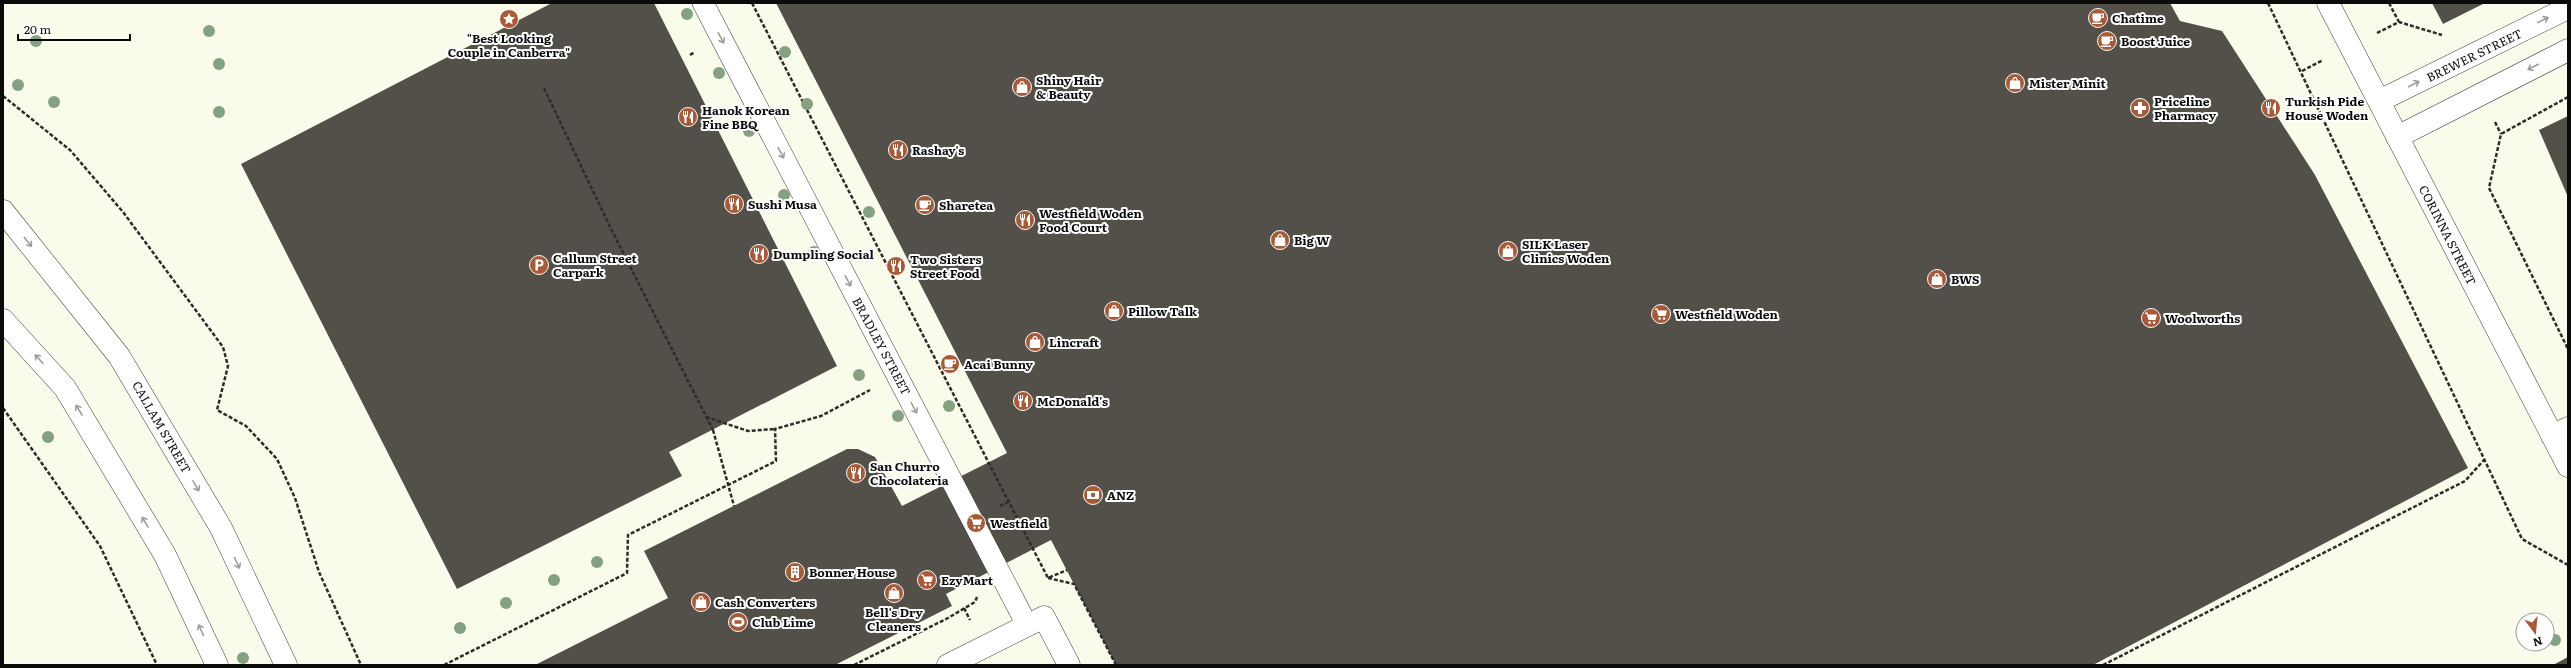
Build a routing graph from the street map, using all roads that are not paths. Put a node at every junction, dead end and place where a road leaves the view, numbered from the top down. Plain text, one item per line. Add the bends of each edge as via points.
1 (703, 3) edge
2 (2328, 3) edge
3 (2568, 8) edge
4 (2568, 50) edge
5 (2379, 101) junction
6 (2397, 137) junction
7 (3, 212) edge
8 (3, 320) edge
9 (2560, 432) edge
10 (2568, 466) edge
11 (1027, 625) junction
12 (218, 665) edge
13 (286, 665) edge
14 (948, 665) edge
15 (1068, 665) edge

1 -> 11 lane, BRADLEY STREET
2 - 5 street, CORINNA STREET
5 -> 3 street, BREWER STREET
4 -> 6 street
5 - 6 street, CORINNA STREET
6 - 9 street, CORINNA STREET
7 -> 13 street, CALLAM STREET via 120,356 221,528
12 -> 8 street via 165,555 65,388
9 - 10 street, CORINNA STREET
11 - 14 street
11 - 15 street via 1044,617

